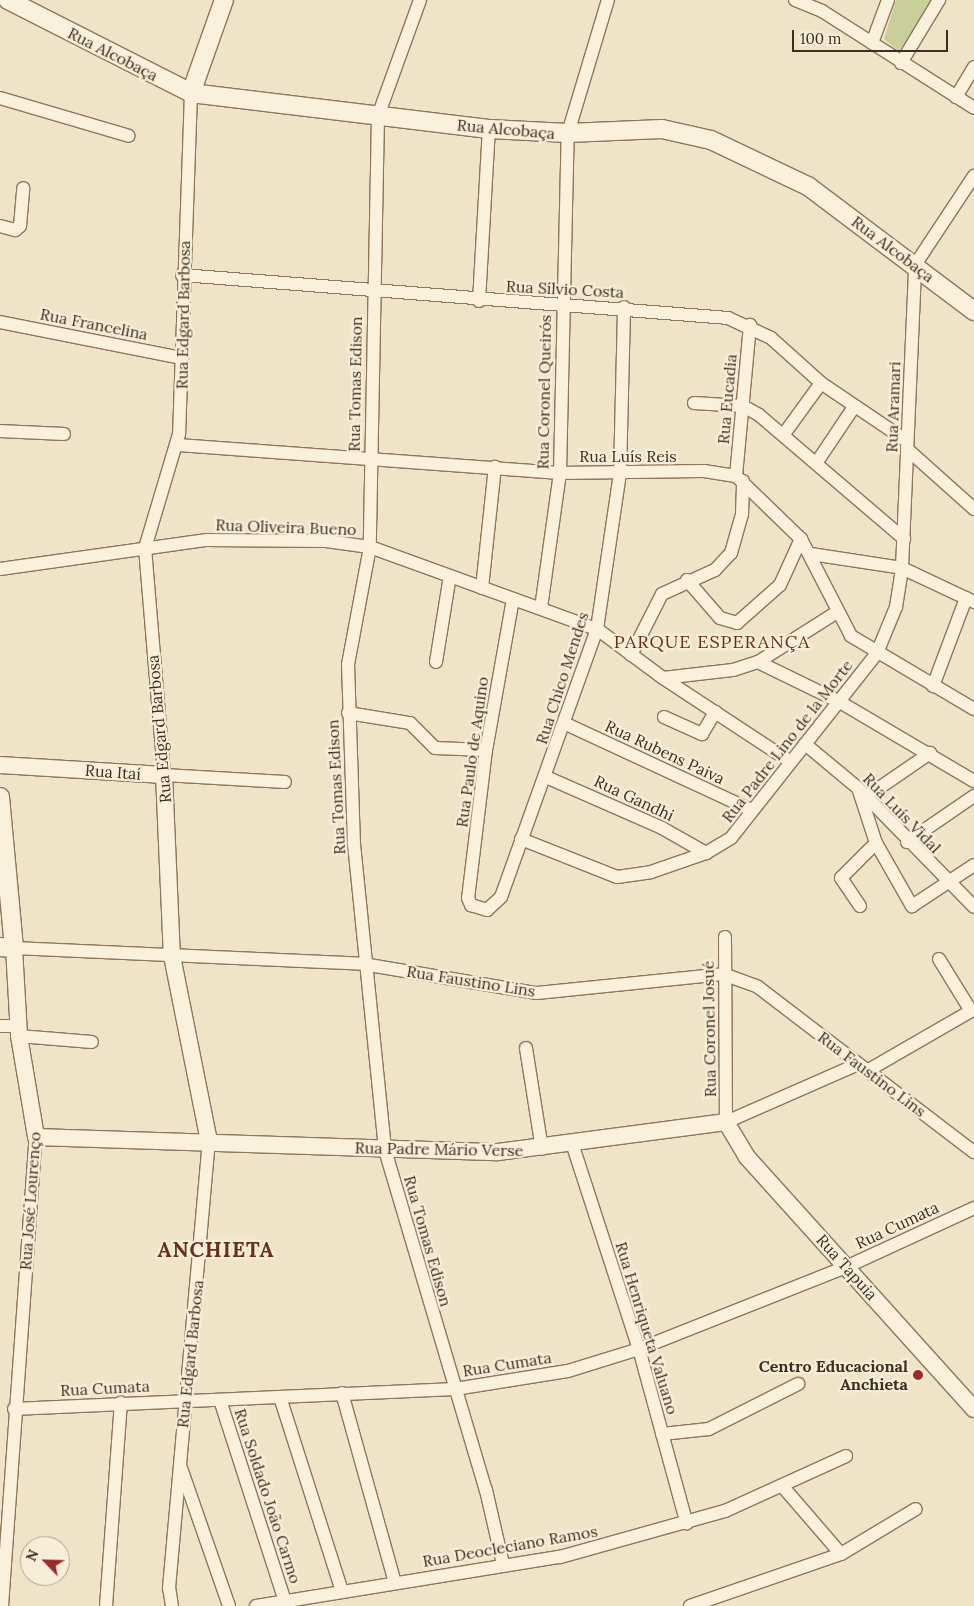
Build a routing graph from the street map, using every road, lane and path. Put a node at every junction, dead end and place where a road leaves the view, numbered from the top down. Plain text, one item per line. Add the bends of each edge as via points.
1 (224, 0) edge
2 (420, 0) edge
3 (608, 0) edge
4 (795, 0) edge
5 (888, 0) edge
6 (939, 0) edge
7 (18, 2) edge
8 (823, 5) edge
9 (872, 43) junction
10 (901, 63) junction
11 (974, 67) edge
12 (192, 93) junction
13 (956, 96) junction
14 (0, 98) edge
15 (974, 108) edge
16 (378, 116) junction
17 (488, 129) junction
18 (568, 133) junction
19 (129, 136) dead end
20 (974, 176) edge
21 (23, 188) dead end
22 (0, 226) edge
23 (915, 265) junction
24 (182, 275) junction
25 (373, 293) junction
26 (479, 301) junction
27 (561, 306) junction
28 (624, 308) junction
29 (974, 311) edge
30 (0, 322) edge
31 (750, 325) junction
32 (182, 358) junction
33 (821, 383) junction
34 (694, 402) dead end
35 (743, 406) junction
36 (854, 407) junction
37 (0, 431) edge
38 (64, 434) dead end
39 (784, 434) junction
40 (178, 445) junction
41 (907, 445) junction
42 (369, 456) junction
43 (817, 462) junction
44 (495, 467) junction
45 (560, 472) junction
46 (620, 474) junction
47 (739, 478) junction
48 (974, 509) edge
49 (800, 539) junction
50 (904, 539) junction
51 (370, 547) junction
52 (145, 548) junction
53 (811, 554) junction
54 (902, 568) junction
55 (0, 569) edge
56 (450, 576) junction
57 (688, 580) junction
58 (482, 588) junction
59 (513, 599) junction
60 (970, 600) edge
61 (541, 608) junction
62 (837, 612) junction
63 (597, 629) junction
64 (878, 653) junction
65 (631, 654) junction
66 (436, 662) dead end
67 (758, 662) junction
68 (663, 678) junction
69 (932, 686) junction
70 (838, 701) junction
71 (974, 709) edge
72 (715, 712) junction
73 (348, 713) junction
74 (664, 717) dead end
75 (566, 724) junction
76 (805, 744) junction
77 (486, 750) junction
78 (930, 753) junction
79 (791, 762) junction
80 (0, 765) edge
81 (164, 775) junction
82 (546, 777) junction
83 (974, 780) edge
84 (285, 782) dead end
85 (862, 793) junction
86 (974, 796) edge
87 (0, 797) edge
88 (751, 810) junction
89 (522, 839) junction
90 (907, 842) junction
91 (876, 843) junction
92 (706, 853) junction
93 (974, 866) edge
94 (948, 883) junction
95 (860, 906) dead end
96 (475, 907) joint
97 (974, 907) edge
98 (725, 937) dead end
99 (7, 948) edge
100 (172, 956) junction
101 (939, 959) dead end
102 (364, 964) junction
103 (723, 974) junction
104 (0, 1026) edge
105 (19, 1031) junction
106 (92, 1042) dead end
107 (526, 1048) dead end
108 (863, 1068) junction
109 (726, 1122) junction
110 (36, 1137) junction
111 (209, 1142) junction
112 (572, 1143) junction
113 (542, 1149) junction
114 (385, 1150) junction
115 (974, 1152) edge
116 (974, 1208) edge
117 (846, 1267) junction
118 (639, 1349) junction
119 (798, 1384) dead end
120 (455, 1389) junction
121 (342, 1393) junction
122 (280, 1398) junction
123 (220, 1400) junction
124 (184, 1401) junction
125 (121, 1403) junction
126 (974, 1408) edge
127 (14, 1409) junction
128 (662, 1434) junction
129 (846, 1456) dead end
130 (179, 1464) junction
131 (784, 1488) junction
132 (916, 1509) dead end
133 (687, 1524) junction
134 (842, 1554) junction
135 (503, 1564) junction
136 (395, 1583) junction
137 (342, 1591) junction
138 (285, 1601) junction
139 (2, 1606) edge
140 (106, 1606) edge
141 (172, 1606) edge
142 (229, 1606) edge
143 (256, 1606) edge
144 (690, 1606) edge

1 - 12 main road, Rua Edgard Barbosa
2 - 16 street, Rua Tomas Edison
3 - 18 street, Rua Coronel Queirós
4 - 8 street
5 - 9 street
6 - 10 street
7 - 12 main road, Rua Alcobaça
8 - 9 street
9 - 10 street
10 - 13 street
11 - 13 street
12 - 16 main road, Rua Alcobaça
12 - 24 street, Rua Edgard Barbosa
13 - 15 street
14 - 19 street
16 - 17 main road, Rua Alcobaça
16 - 25 street, Rua Tomas Edison
17 - 18 main road, Rua Alcobaça
17 - 26 street
18 - 23 main road, Rua Alcobaça via 662,130 730,147 808,186
18 - 27 street, Rua Coronel Queirós
20 - 23 street
21 - 22 street via 20,226 12,230
23 - 29 main road, Rua Alcobaça
23 - 41 street, Rua Aramari
24 - 25 street, Rua Sílvio Costa
24 - 32 street, Rua Edgard Barbosa
25 - 26 street, Rua Sílvio Costa
25 - 42 street, Rua Tomas Edison
26 - 27 street, Rua Sílvio Costa
27 - 28 street, Rua Sílvio Costa
27 - 45 street, Rua Coronel Queirós
28 - 31 street, Rua Sílvio Costa via 707,314
28 - 46 street, Rua Chico Mendes
30 - 32 street, Rua Francelina
31 - 33 street, Rua Sílvio Costa
31 - 35 street, Rua Eucadia
32 - 40 street, Rua Edgard Barbosa
33 - 36 street, Rua Sílvio Costa
33 - 39 street
34 - 35 street
35 - 39 street
35 - 47 street, Rua Eucadia
36 - 41 street, Rua Sílvio Costa
36 - 43 street
37 - 38 street
39 - 43 street
40 - 42 street, Rua Luís Reis
40 - 52 street, Rua Edgard Barbosa
41 - 48 street, Rua Sílvio Costa
41 - 50 street, Rua Aramari
42 - 44 street, Rua Luís Reis
42 - 51 street, Rua Tomas Edison
43 - 50 street
44 - 45 street, Rua Luís Reis
44 - 58 street
45 - 46 street, Rua Luís Reis
45 - 61 street, Rua Coronel Queirós
46 - 47 street, Rua Luís Reis via 704,471
46 - 63 street, Rua Chico Mendes
47 - 49 street
47 - 57 street, Rua Eucadia via 742,514 731,553 715,570
49 - 53 street
49 - 57 street via 780,585 737,623 720,618
50 - 54 street, Rua Aramari
51 - 52 street, Rua Oliveira Bueno via 241,538
51 - 56 street, Rua Oliveira Bueno
51 - 73 street, Rua Tomas Edison via 349,644
52 - 55 street, Rua Oliveira Bueno
52 - 81 street, Rua Edgard Barbosa
53 - 54 street
53 - 62 street
54 - 60 street
54 - 64 street, Rua Aramari via 896,607
56 - 58 street, Rua Oliveira Bueno
56 - 66 street
57 - 65 street, Rua Eucadia via 662,594
58 - 59 street, Rua Oliveira Bueno
59 - 61 street, Rua Oliveira Bueno
59 - 77 street, Rua Paulo de Aquino
60 - 69 street
61 - 63 street, Rua Oliveira Bueno
62 - 64 street via 851,636
62 - 67 street
63 - 65 street, Rua Oliveira Bueno
63 - 75 street, Rua Chico Mendes
64 - 69 street
64 - 70 street, Rua Padre Lino de la Morte
65 - 68 street, Rua Oliveira Bueno
67 - 68 street via 733,670
67 - 70 street
68 - 72 street, Rua Oliveira Bueno
69 - 71 street
70 - 76 street, Rua Padre Lino de la Morte
70 - 78 street
72 - 74 street via 702,734
72 - 79 street, Rua Oliveira Bueno
73 - 77 street via 410,723 435,748
73 - 102 street, Rua Tomas Edison
75 - 82 street, Rua Chico Mendes
75 - 88 street, Rua Rubens Paiva
76 - 79 street, Rua Padre Lino de la Morte
76 - 85 street, Rua Luís Vidal
77 - 96 street, Rua Paulo de Aquino via 468,898
78 - 83 street
78 - 85 street
79 - 88 street, Rua Padre Lino de la Morte
80 - 81 street, Rua Itaí
81 - 84 street, Rua Itaí
81 - 100 street, Rua Edgard Barbosa
82 - 89 street, Rua Chico Mendes
82 - 92 street, Rua Gandhi via 662,828
85 - 90 street, Rua Luís Vidal
85 - 91 street
86 - 90 street
87 - 99 main road, Rua José Lourenço
88 - 92 street, Rua Padre Lino de la Morte via 732,838
89 - 92 street, Rua Padre Lino de la Morte via 617,876 651,872
89 - 96 street, Rua Chico Mendes via 498,903 487,910
90 - 94 street, Rua Luís Vidal
91 - 94 street via 912,906
91 - 95 street via 841,878
93 - 94 street
94 - 97 street, Rua Luís Vidal
98 - 103 street, Rua Coronel Josué
99 - 100 street, Rua Faustino Lins
99 - 105 street, Rua José Lourenço
100 - 102 street, Rua Faustino Lins
100 - 111 street, Rua Edgard Barbosa
101 - 108 street, Rua Padre Mário Verse via 971,1011
102 - 103 street, Rua Faustino Lins via 537,993
102 - 114 street, Rua Tomas Edison
103 - 108 street, Rua Faustino Lins via 758,987
103 - 109 street, Rua Coronel Josué
104 - 105 street
105 - 106 street
105 - 110 street, Rua José Lourenço
107 - 113 street
108 - 109 street, Rua Padre Mário Verse
108 - 115 street, Rua Faustino Lins
109 - 112 street, Rua Padre Mário Verse
109 - 117 street, Rua Tapuia via 747,1157
110 - 111 street, Rua Padre Mário Verse
110 - 127 street, Rua José Lourenço
111 - 114 street, Rua Padre Mário Verse
111 - 124 street, Rua Edgard Barbosa
112 - 113 street, Rua Padre Mário Verse
112 - 118 street, Rua Henriqueta Valuano
113 - 114 street, Rua Padre Mário Verse
114 - 120 street, Rua Tomas Edison
116 - 117 street, Rua Cumata
117 - 118 street, Rua Cumata
117 - 126 street, Rua Tapuia
118 - 120 street, Rua Cumata via 568,1371
118 - 128 street, Rua Henriqueta Valuano
119 - 128 street via 709,1429
120 - 121 street, Rua Cumata
120 - 135 street, Rua Tomas Edison via 486,1490
121 - 122 street, Rua Cumata
121 - 136 street
122 - 123 street, Rua Cumata
122 - 137 street
123 - 124 street, Rua Cumata
123 - 138 street, Rua Soldado João Carmo
124 - 125 street, Rua Cumata
124 - 130 street, Rua Edgard Barbosa
125 - 127 street, Rua Cumata
125 - 140 street
127 - 139 street, Rua José Lourenço
128 - 133 street, Rua Henriqueta Valuano
129 - 131 street, Rua Deocleciano Ramos
130 - 141 street, Rua Edgard Barbosa via 169,1588
130 - 142 street
131 - 133 street, Rua Deocleciano Ramos
131 - 134 street
132 - 134 street
133 - 135 street, Rua Deocleciano Ramos via 560,1557
134 - 144 street
135 - 136 street, Rua Deocleciano Ramos
136 - 137 street, Rua Deocleciano Ramos
137 - 138 street, Rua Deocleciano Ramos
138 - 143 street, Rua Deocleciano Ramos

